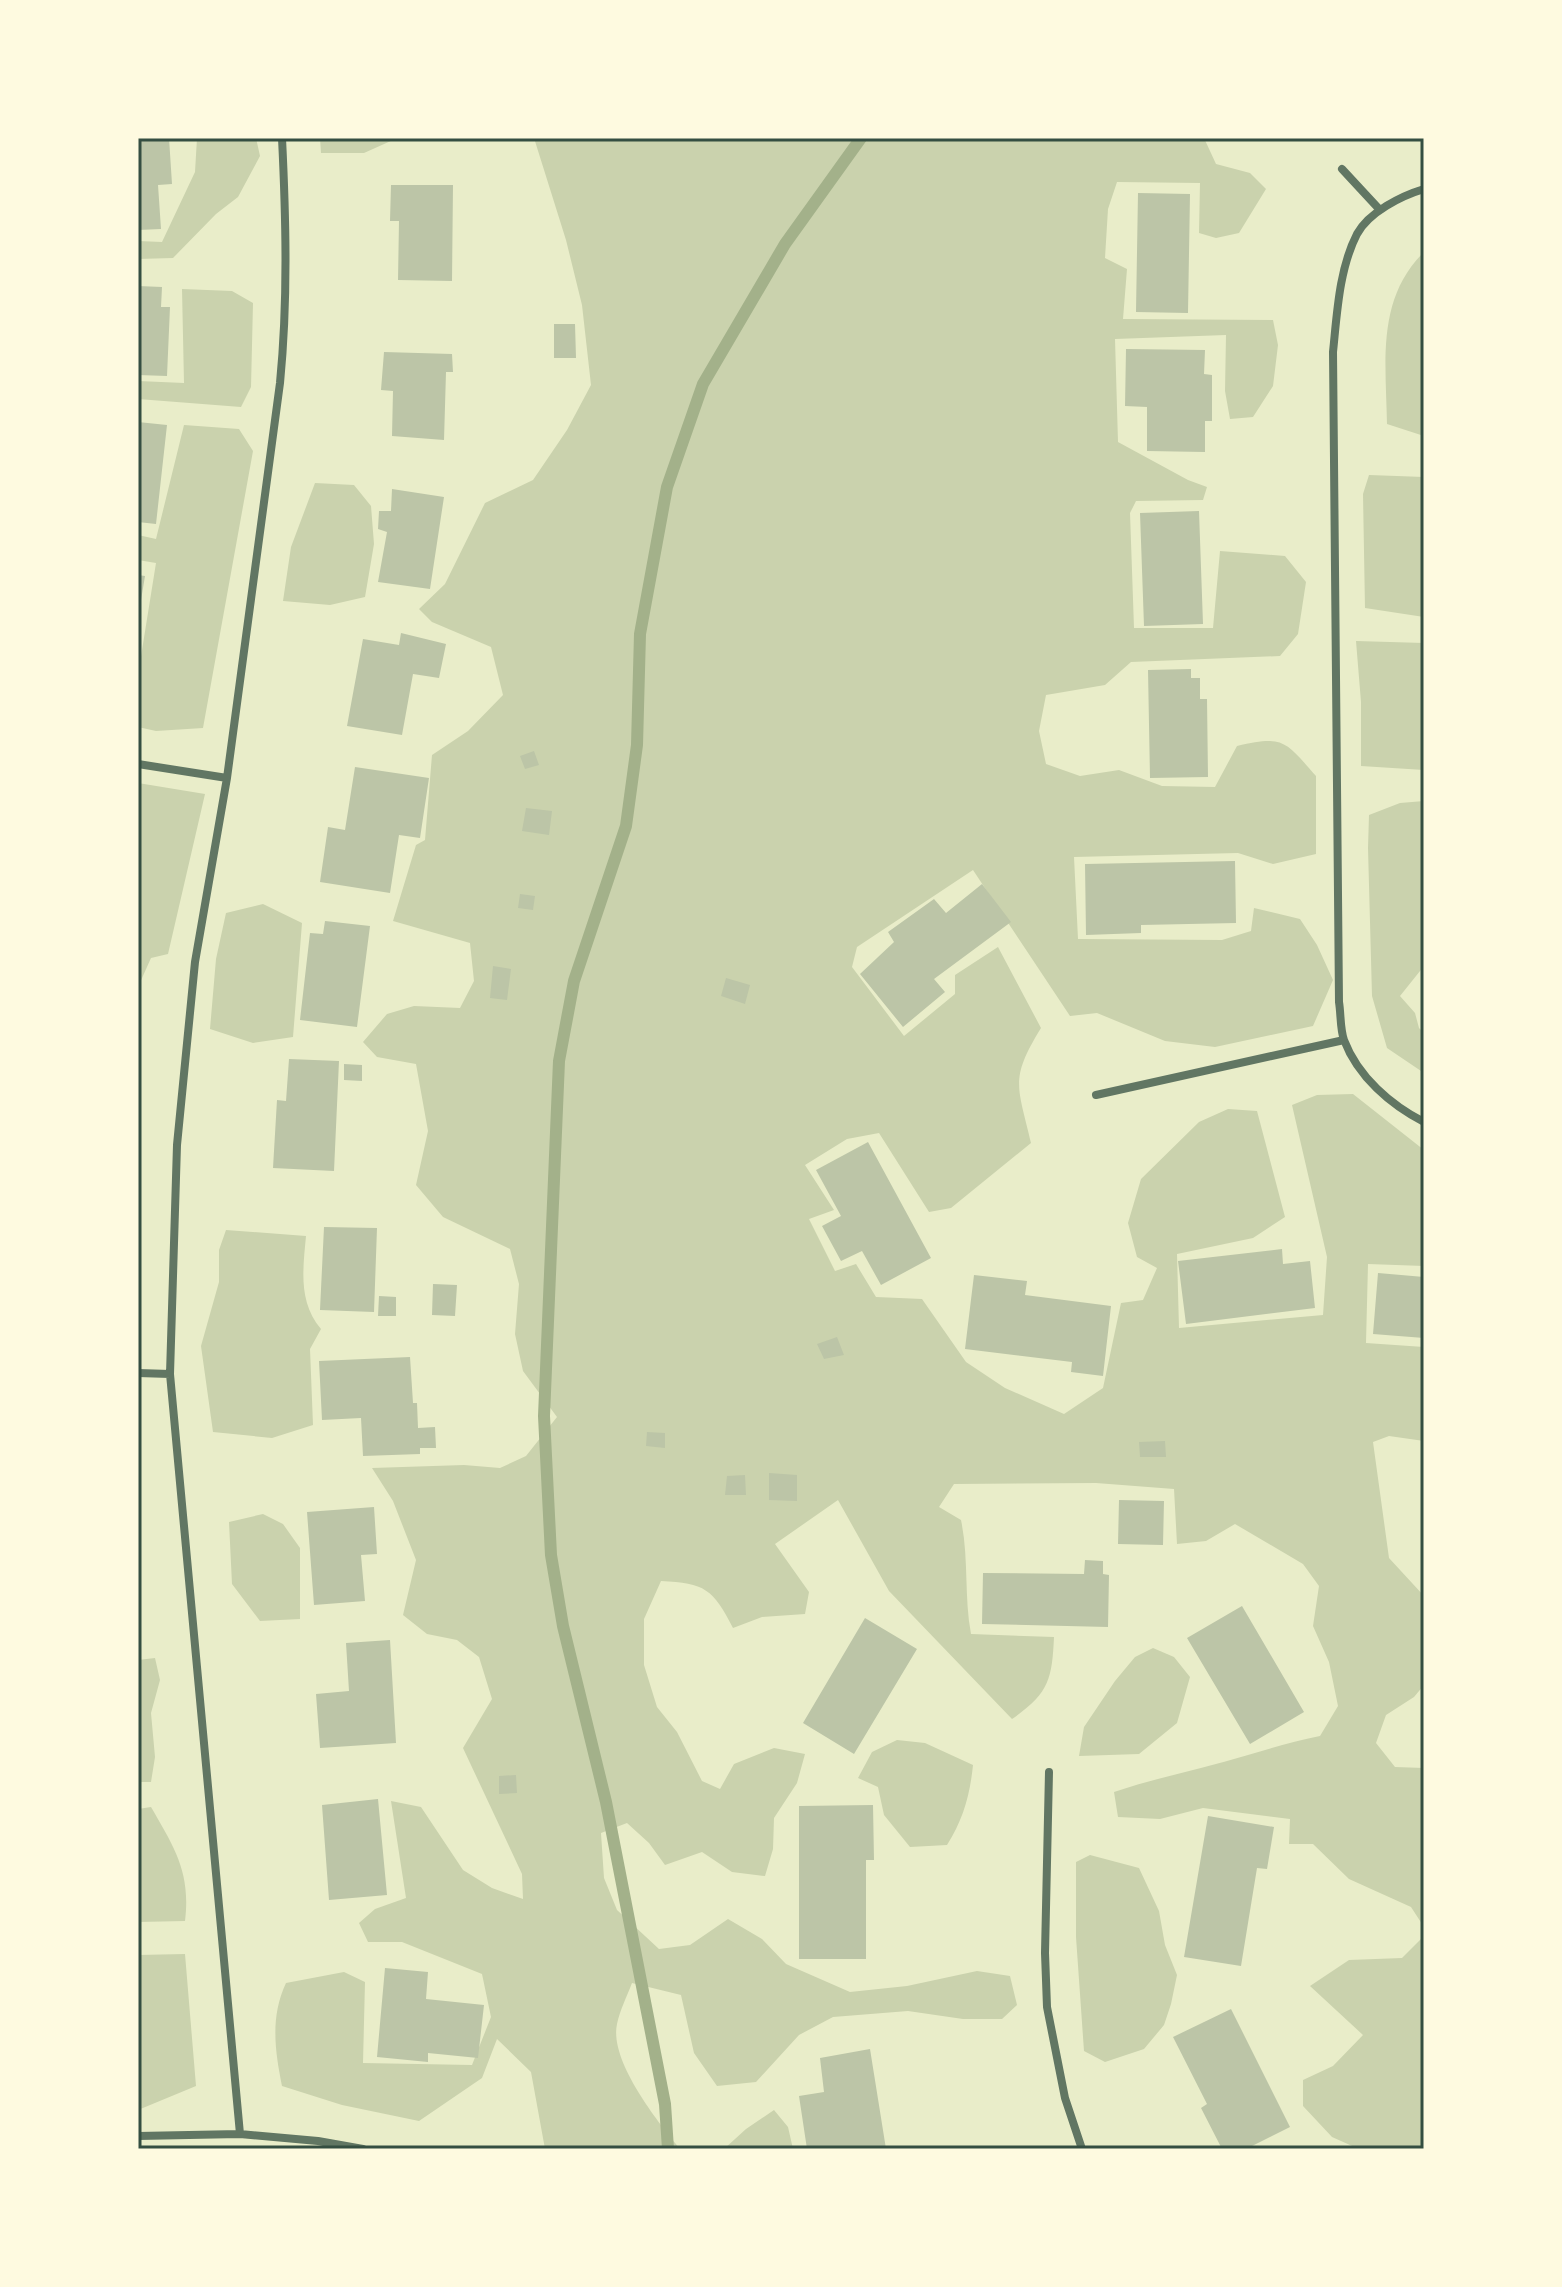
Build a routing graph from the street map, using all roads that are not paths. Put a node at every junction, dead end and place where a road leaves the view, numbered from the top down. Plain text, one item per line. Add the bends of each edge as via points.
1 (282, 138) edge
2 (1342, 169) dead end
3 (1424, 189) edge
4 (1380, 210) junction
5 (138, 764) edge
6 (227, 778) junction
7 (1344, 1040) junction
8 (1096, 1095) dead end
9 (1424, 1122) edge
10 (138, 1373) edge
11 (170, 1374) junction
12 (1049, 1772) dead end
13 (240, 2134) junction
14 (138, 2136) edge
15 (363, 2149) edge
16 (1082, 2149) edge

1 - 6 street via 286,319
2 - 4 street
3 - 4 street
4 - 7 street via 1357,232 1344,273 1333,352 1339,1002
5 - 6 street
6 - 11 street via 195,962 179,1129
7 - 8 street
7 - 9 street via 1366,1076 1398,1108
10 - 11 street
11 - 13 street
12 - 16 street via 1047,2007 1067,2110
13 - 14 street
13 - 15 street

